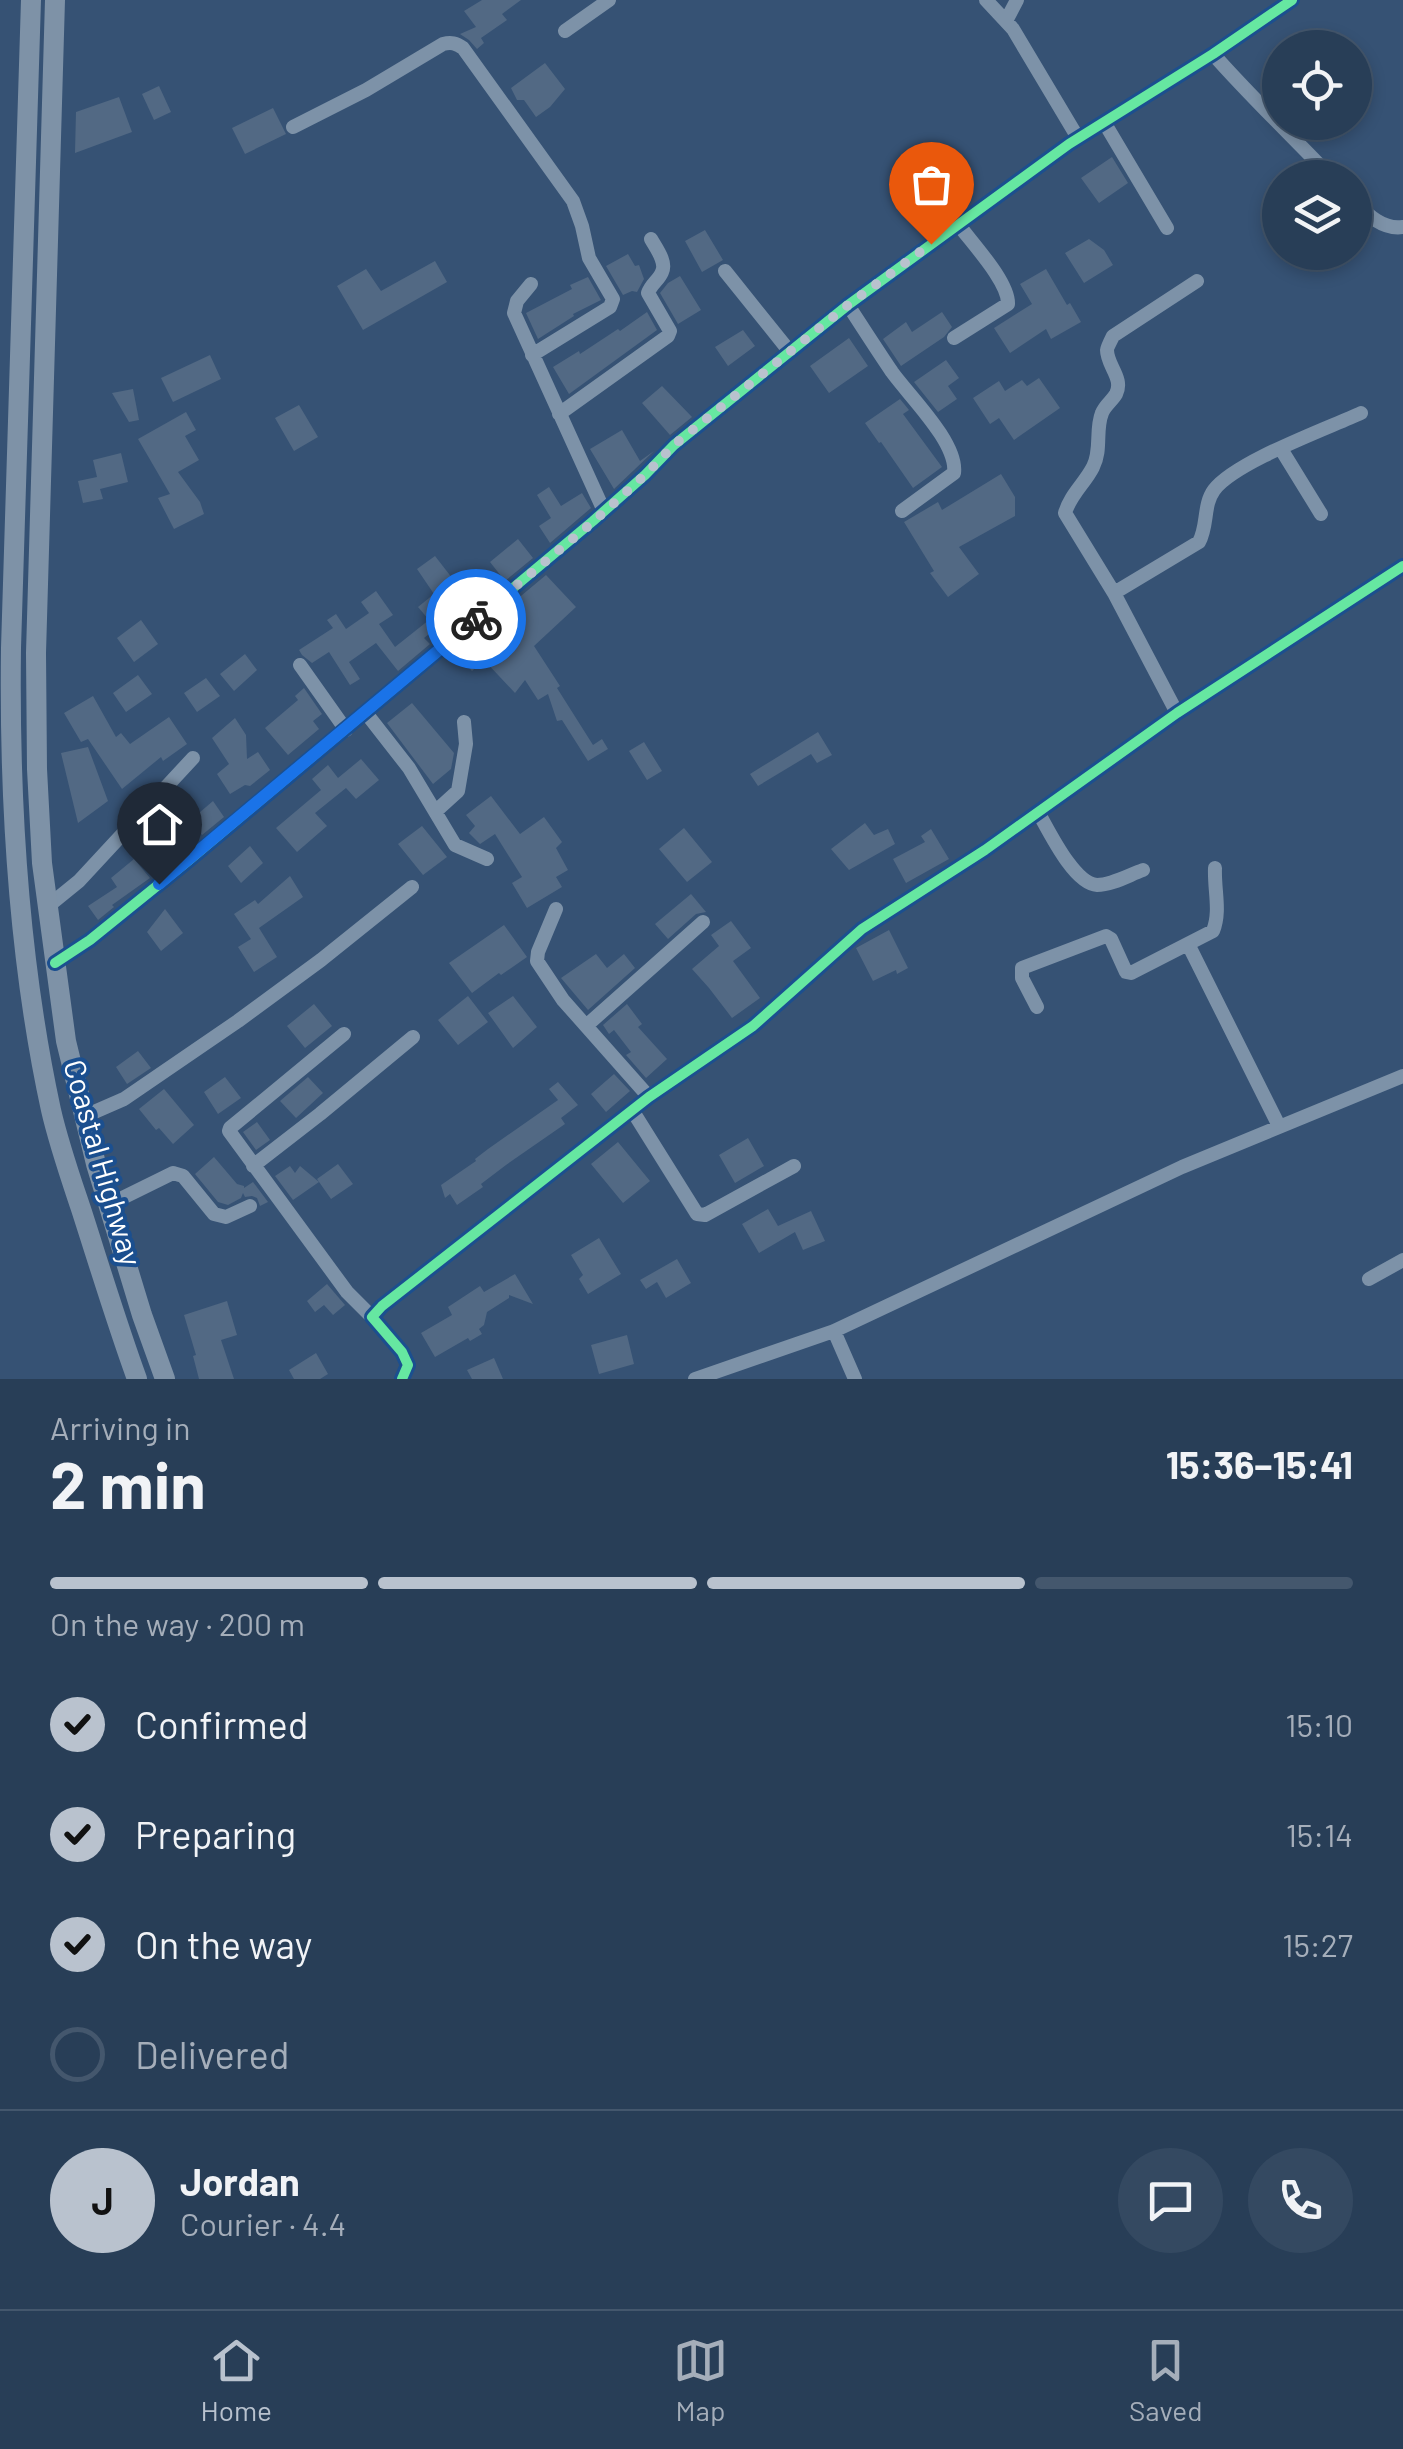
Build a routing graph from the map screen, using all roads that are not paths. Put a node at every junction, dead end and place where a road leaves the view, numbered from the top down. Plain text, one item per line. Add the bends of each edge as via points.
1 (31, 0) edge
2 (56, 0) edge
3 (609, 0) edge
4 (986, 0) edge
5 (1017, 0) edge
6 (1292, 0) edge
7 (1006, 22) junction
8 (565, 31) dead end
9 (1214, 54) junction
10 (1104, 122) junction
11 (293, 127) dead end
12 (1078, 138) junction
13 (1315, 160) edge
14 (1372, 218) edge
15 (958, 224) junction
16 (1403, 227) edge
17 (1167, 228) dead end
18 (651, 239) dead end
19 (724, 271) dead end
20 (1197, 281) dead end
21 (531, 284) dead end
22 (848, 305) junction
23 (954, 338) dead end
24 (790, 352) junction
25 (532, 355) junction
26 (1361, 413) dead end
27 (559, 414) junction
28 (1281, 449) junction
29 (902, 510) dead end
30 (604, 511) junction
31 (1322, 514) dead end
32 (1403, 566) edge
33 (1114, 593) junction
34 (300, 665) dead end
35 (366, 713) junction
36 (1178, 713) junction
37 (464, 722) dead end
38 (346, 730) junction
39 (193, 758) dead end
40 (436, 811) junction
41 (1038, 812) junction
42 (487, 859) dead end
43 (1215, 868) dead end
44 (1143, 870) dead end
45 (412, 887) dead end
46 (47, 907) junction
47 (556, 909) dead end
48 (702, 922) dead end
49 (1188, 944) junction
50 (55, 963) junction
51 (1037, 1007) dead end
52 (586, 1026) junction
53 (344, 1034) dead end
54 (413, 1038) dead end
55 (1403, 1076) edge
56 (648, 1097) junction
57 (632, 1110) junction
58 (85, 1116) junction
59 (1279, 1126) junction
60 (253, 1166) junction
61 (794, 1166) dead end
62 (108, 1205) junction
63 (250, 1206) dead end
64 (1403, 1260) edge
65 (1369, 1279) dead end
66 (372, 1316) junction
67 (834, 1331) junction
68 (137, 1379) edge
69 (165, 1379) edge
70 (402, 1379) edge
71 (695, 1379) edge
72 (855, 1379) edge

1 - 68 highway, Coastal Highway via 10,667 17,887 52,1113
2 - 46 highway, Coastal Highway via 36,653 36,770
3 - 8 street
4 - 7 street
5 - 7 street
6 - 9 street
7 - 12 street
9 - 10 street
9 - 13 street
10 - 12 street
10 - 17 street
11 - 25 street via 443,44 463,48 573,201 589,258 613,298 610,307
12 - 15 street
14 - 16 street
15 - 22 street
15 - 23 street via 1010,297
18 - 27 street via 664,267 648,293 668,336
19 - 24 street
20 - 33 street via 1113,336 1107,349 1117,393 1100,416 1092,469 1065,513
21 - 25 street via 514,313
22 - 24 street
22 - 29 street via 955,464 954,473
24 - 30 street
25 - 27 street
26 - 28 street
27 - 30 street
28 - 31 street
28 - 33 street via 1219,484 1199,542
30 - 35 street
32 - 36 street
33 - 36 street
34 - 38 street
35 - 38 street
35 - 40 street
36 - 41 street
37 - 40 street via 458,791
38 - 50 street
39 - 46 street
40 - 42 street via 455,845
41 - 44 street via 1091,885
41 - 56 street via 862,929 753,1026
43 - 49 street via 1216,927
45 - 58 street via 238,1021 124,1099
46 - 50 highway, Coastal Highway
47 - 52 street via 537,961
48 - 52 street
49 - 51 street via 1131,973 1111,939 1101,936 1022,968
49 - 59 street
50 - 58 highway, Coastal Highway
52 - 56 street
53 - 60 street via 230,1128
54 - 60 street
55 - 59 street
56 - 57 street
57 - 61 street via 697,1214
57 - 66 street
58 - 62 highway, Coastal Highway
59 - 67 street
60 - 66 street
62 - 63 street via 178,1173 214,1214
62 - 69 highway, Coastal Highway
64 - 65 street
66 - 70 street via 402,1352 408,1365
67 - 71 street
67 - 72 street

